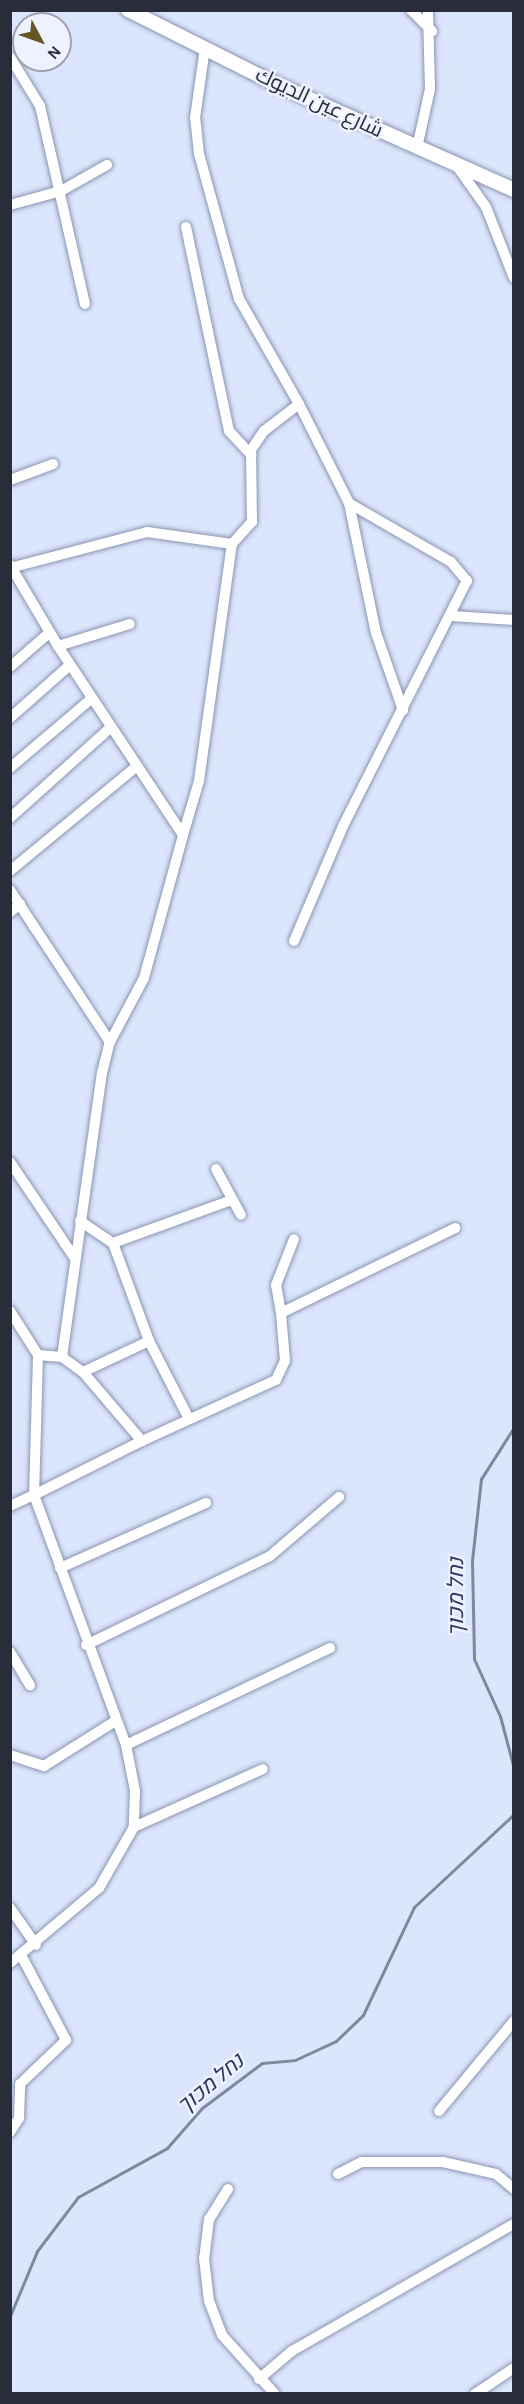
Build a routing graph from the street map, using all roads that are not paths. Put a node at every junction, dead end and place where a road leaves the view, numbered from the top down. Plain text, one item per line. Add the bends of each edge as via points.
1 (128, 10) edge
2 (411, 10) edge
3 (429, 10) edge
4 (432, 31) junction
5 (205, 48) junction
6 (10, 57) edge
7 (417, 148) junction
8 (106, 165) dead end
9 (457, 165) junction
10 (513, 190) edge
11 (61, 191) junction
12 (10, 205) edge
13 (186, 227) dead end
14 (513, 278) edge
15 (85, 304) dead end
16 (299, 404) junction
17 (251, 455) junction
18 (53, 464) dead end
19 (10, 480) edge
20 (349, 503) junction
21 (232, 544) junction
22 (11, 567) edge
23 (452, 616) junction
24 (513, 620) edge
25 (130, 624) dead end
26 (49, 633) junction
27 (58, 646) junction
28 (70, 665) junction
29 (10, 667) edge
30 (91, 699) junction
31 (403, 710) junction
32 (10, 718) edge
33 (110, 728) junction
34 (137, 766) junction
35 (10, 768) edge
36 (10, 819) edge
37 (183, 835) junction
38 (10, 871) edge
39 (10, 890) edge
40 (20, 904) junction
41 (10, 912) edge
42 (294, 941) dead end
43 (110, 1042) junction
44 (10, 1162) edge
45 (216, 1169) dead end
46 (229, 1201) junction
47 (241, 1215) dead end
48 (80, 1221) junction
49 (455, 1228) dead end
50 (294, 1239) dead end
51 (113, 1243) junction
52 (74, 1257) junction
53 (10, 1311) edge
54 (281, 1313) junction
55 (149, 1341) junction
56 (38, 1355) junction
57 (62, 1357) junction
58 (83, 1372) junction
59 (188, 1417) junction
60 (142, 1441) junction
61 (34, 1495) junction
62 (339, 1497) dead end
63 (206, 1503) dead end
64 (10, 1506) edge
65 (60, 1568) junction
66 (86, 1645) junction
67 (330, 1648) dead end
68 (10, 1652) edge
69 (30, 1685) dead end
70 (114, 1722) junction
71 (126, 1744) junction
72 (10, 1755) edge
73 (263, 1769) dead end
74 (134, 1827) junction
75 (10, 1908) edge
76 (36, 1945) junction
77 (21, 1955) junction
78 (10, 1963) edge
79 (513, 2021) edge
80 (439, 2111) dead end
81 (10, 2132) edge
82 (338, 2174) dead end
83 (513, 2188) edge
84 (228, 2189) dead end
85 (513, 2224) edge
86 (513, 2368) edge
87 (259, 2379) junction
88 (275, 2394) edge
89 (475, 2394) edge

1 - 5 main road, شارع عين الديوك
2 - 4 street
3 - 4 street
4 - 7 street via 430,89
5 - 7 main road, شارع عين الديوك
5 - 16 street via 195,118 199,154 238,299
6 - 11 street via 37,96
7 - 9 main road, شارع عين الديوك
8 - 11 street
9 - 10 main road, شارع عين الديوك
9 - 14 street via 486,207
11 - 12 street
11 - 15 street
13 - 17 street via 229,431
16 - 17 street via 264,431
16 - 20 street
17 - 21 street via 252,522
18 - 19 street
20 - 23 street via 462,572 467,581
20 - 31 street via 376,633
21 - 22 street via 147,532
21 - 37 street via 200,781
22 - 26 street
23 - 24 street
23 - 31 street
25 - 27 street
26 - 27 street
26 - 29 street
27 - 28 street
28 - 30 street
28 - 32 street
30 - 33 street
30 - 35 street
31 - 42 street via 343,826
33 - 34 street
33 - 36 street
34 - 37 street
34 - 38 street
37 - 43 street via 144,978
39 - 40 street
40 - 41 street
40 - 43 street
43 - 48 street
44 - 52 street
45 - 46 street
46 - 47 street
46 - 51 street
48 - 51 street
48 - 52 street
49 - 54 street
50 - 54 street via 276,1285
51 - 55 street
52 - 57 street
53 - 56 street
54 - 59 street via 285,1361 276,1380
55 - 58 street
55 - 59 street
56 - 57 street
56 - 61 street
57 - 58 street
58 - 60 street
59 - 60 street
60 - 61 street
61 - 64 street
61 - 65 street
62 - 66 street via 270,1556
63 - 65 street
65 - 66 street
66 - 70 street
67 - 71 street
68 - 69 street
70 - 71 street
70 - 72 street via 44,1766
71 - 74 street
73 - 74 street
74 - 76 street via 99,1888
75 - 76 street
76 - 77 street
77 - 78 street
77 - 81 street via 66,2040 20,2084 19,2118
79 - 80 street
82 - 83 street via 362,2162 443,2163 496,2174
84 - 87 street via 209,2219 207,2289 222,2335
85 - 87 street via 292,2351
86 - 89 street
87 - 88 street

